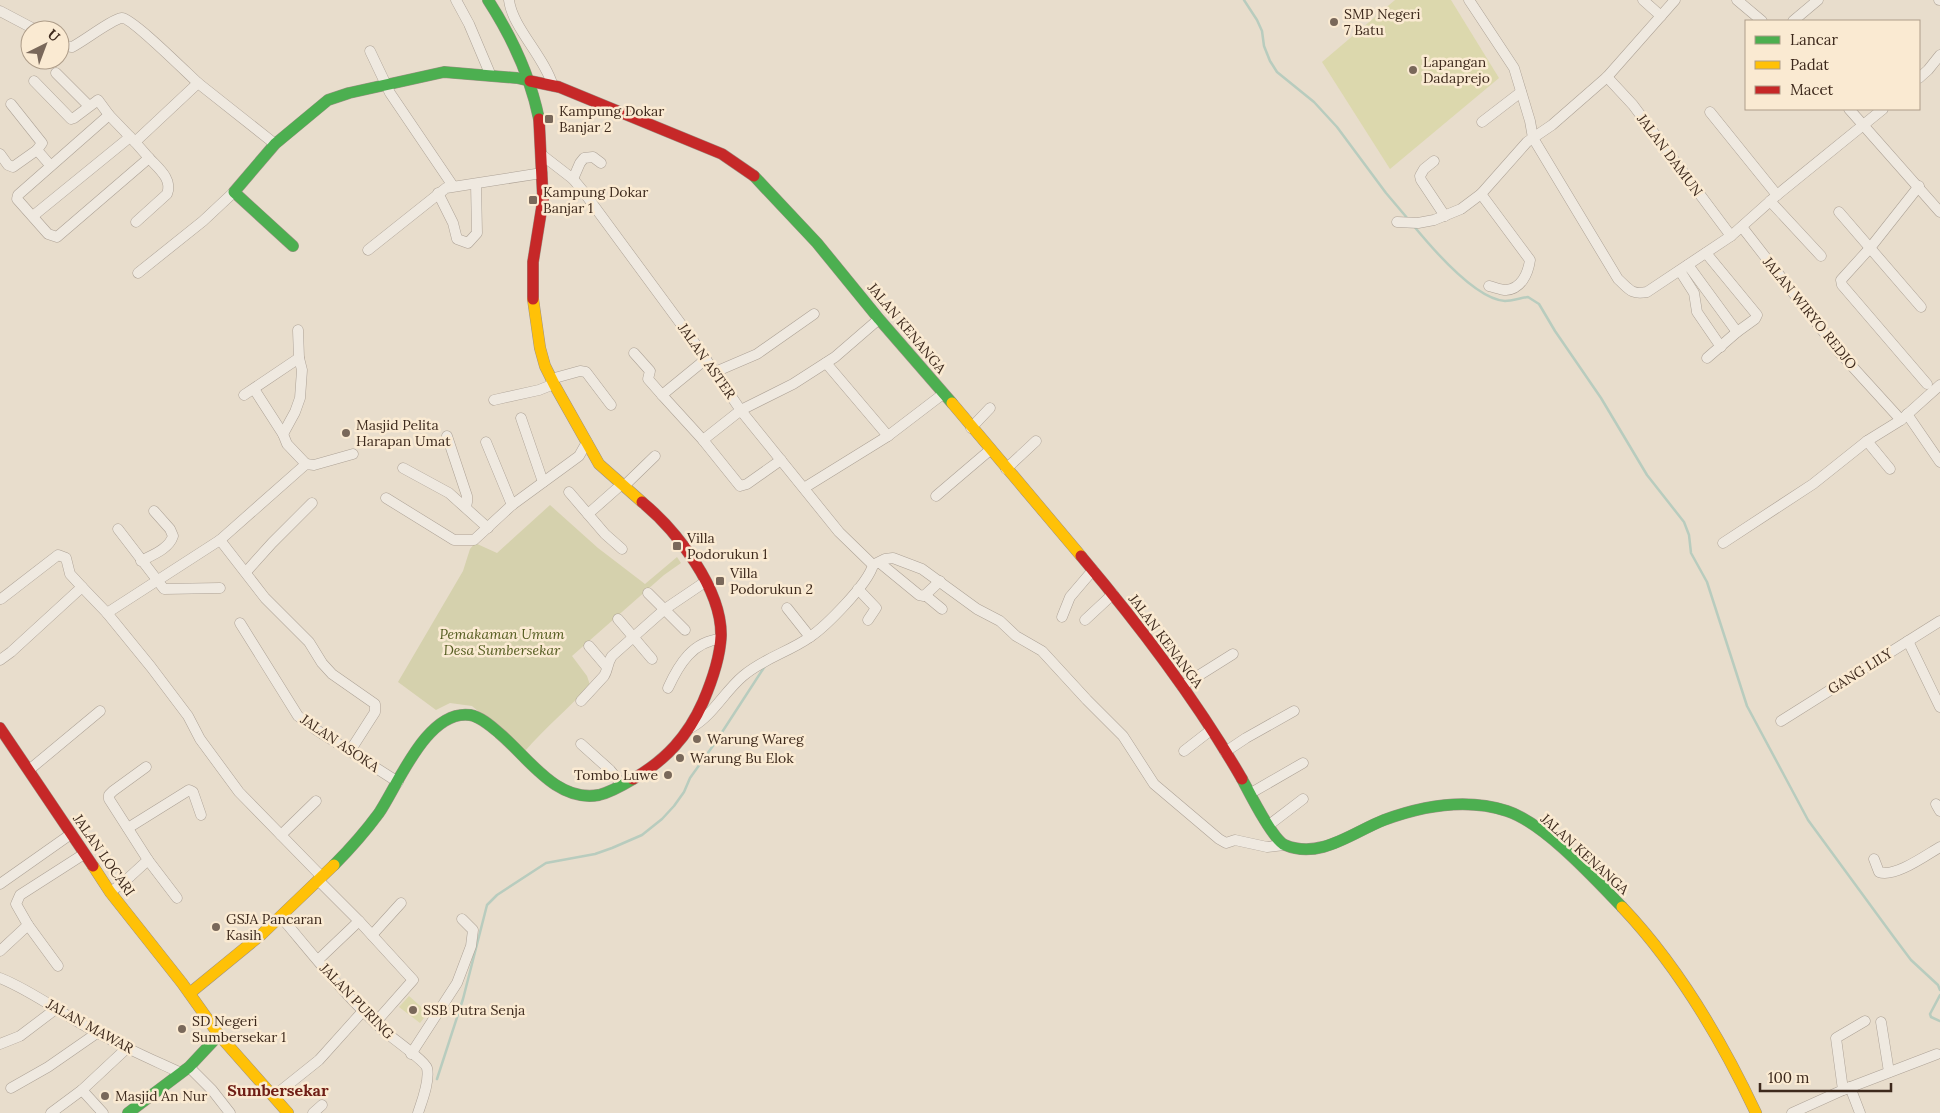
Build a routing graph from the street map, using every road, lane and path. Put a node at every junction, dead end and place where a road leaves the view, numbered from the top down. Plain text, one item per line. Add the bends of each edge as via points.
1 (456, 0) edge
2 (488, 0) edge
3 (509, 0) edge
4 (1469, 0) edge
5 (1643, 0) edge
6 (1675, 0) edge
7 (1737, 0) edge
8 (1818, 0) edge
9 (0, 11) edge
10 (1661, 16) junction
11 (1761, 20) edge
12 (1794, 20) edge
13 (20, 22) edge
14 (70, 47) edge
15 (370, 51) dead end
16 (1940, 55) edge
17 (56, 73) dead end
18 (491, 76) junction
19 (1607, 76) junction
20 (1920, 77) edge
21 (34, 81) dead end
22 (530, 81) junction
23 (198, 83) junction
24 (386, 85) junction
25 (556, 86) junction
26 (1521, 92) junction
27 (11, 104) dead end
28 (89, 106) junction
29 (1850, 110) edge
30 (1882, 110) edge
31 (1710, 112) dead end
32 (110, 115) junction
33 (1482, 122) dead end
34 (1863, 125) junction
35 (1533, 138) junction
36 (132, 139) junction
37 (276, 144) junction
38 (37, 150) junction
39 (0, 154) edge
40 (542, 156) junction
41 (149, 158) junction
42 (1434, 161) dead end
43 (601, 163) dead end
44 (50, 165) junction
45 (542, 173) junction
46 (573, 179) junction
47 (476, 184) junction
48 (453, 186) junction
49 (1918, 186) junction
50 (234, 192) junction
51 (438, 193) junction
52 (1481, 194) junction
53 (1774, 198) junction
54 (1840, 212) dead end
55 (1940, 212) edge
56 (32, 216) junction
57 (1446, 216) junction
58 (136, 222) dead end
59 (1402, 222) dead end
60 (1742, 227) junction
61 (1731, 236) junction
62 (293, 246) dead end
63 (1870, 248) junction
64 (368, 250) dead end
65 (1706, 253) junction
66 (1821, 256) dead end
67 (1684, 268) junction
68 (138, 274) dead end
69 (1489, 286) dead end
70 (1921, 307) dead end
71 (814, 314) dead end
72 (879, 319) junction
73 (298, 330) dead end
74 (1737, 332) junction
75 (1722, 347) junction
76 (634, 353) dead end
77 (299, 358) junction
78 (1707, 358) dead end
79 (706, 359) junction
80 (826, 363) junction
81 (716, 372) junction
82 (552, 381) junction
83 (1927, 384) dead end
84 (1940, 385) edge
85 (254, 388) junction
86 (943, 394) junction
87 (244, 395) dead end
88 (662, 395) junction
89 (494, 400) dead end
90 (611, 405) dead end
91 (990, 408) dead end
92 (741, 410) junction
93 (1904, 417) junction
94 (522, 418) dead end
95 (971, 428) junction
96 (283, 434) junction
97 (447, 436) dead end
98 (888, 436) junction
99 (703, 440) junction
100 (1036, 441) dead end
101 (1867, 441) junction
102 (486, 442) dead end
103 (586, 442) junction
104 (990, 450) junction
105 (353, 454) dead end
106 (579, 456) junction
107 (655, 456) dead end
108 (596, 460) junction
109 (781, 460) junction
110 (1940, 462) edge
111 (306, 464) junction
112 (403, 468) dead end
113 (1006, 469) junction
114 (1890, 470) dead end
115 (543, 482) junction
116 (623, 485) junction
117 (804, 488) junction
118 (569, 492) dead end
119 (936, 496) dead end
120 (386, 498) dead end
121 (312, 503) dead end
122 (512, 505) junction
123 (466, 506) junction
124 (154, 511) dead end
125 (588, 514) junction
126 (488, 528) junction
127 (118, 529) dead end
128 (220, 540) junction
129 (1723, 543) dead end
130 (622, 549) dead end
131 (141, 561) junction
132 (876, 564) junction
133 (1093, 570) junction
134 (246, 572) junction
135 (158, 581) junction
136 (940, 581) junction
137 (705, 582) junction
138 (82, 587) junction
139 (220, 588) dead end
140 (858, 589) junction
141 (648, 592) dead end
142 (1113, 594) junction
143 (925, 595) junction
144 (1, 599) dead end
145 (787, 608) dead end
146 (942, 609) dead end
147 (665, 610) junction
148 (107, 613) junction
149 (1062, 617) dead end
150 (618, 619) dead end
151 (868, 620) dead end
152 (1085, 620) dead end
153 (1940, 621) edge
154 (240, 623) dead end
155 (685, 630) dead end
156 (810, 637) junction
157 (634, 638) junction
158 (721, 639) junction
159 (1908, 641) junction
160 (590, 646) dead end
161 (1233, 654) dead end
162 (652, 659) dead end
163 (0, 660) edge
164 (606, 666) junction
165 (1182, 686) junction
166 (668, 688) dead end
167 (581, 701) dead end
168 (1940, 707) edge
169 (100, 711) dead end
170 (1294, 712) dead end
171 (1781, 722) dead end
172 (0, 728) edge
173 (691, 728) junction
174 (1211, 730) junction
175 (581, 744) dead end
176 (350, 751) junction
177 (1184, 751) dead end
178 (1225, 752) junction
179 (1303, 763) dead end
180 (146, 767) dead end
181 (29, 770) junction
182 (398, 782) junction
183 (622, 785) junction
184 (1251, 793) junction
185 (1304, 799) dead end
186 (316, 801) dead end
187 (201, 815) dead end
188 (1268, 824) junction
189 (128, 828) junction
190 (71, 834) junction
191 (280, 835) junction
192 (1284, 846) junction
193 (1939, 849) edge
194 (84, 854) junction
195 (1874, 859) dead end
196 (148, 860) junction
197 (320, 879) junction
198 (0, 884) edge
199 (110, 892) junction
200 (177, 898) dead end
201 (401, 903) dead end
202 (281, 917) junction
203 (462, 918) dead end
204 (359, 921) junction
205 (28, 924) junction
206 (372, 935) junction
207 (0, 951) edge
208 (318, 960) junction
209 (58, 966) dead end
210 (0, 978) edge
211 (190, 993) junction
212 (57, 1008) junction
213 (363, 1011) junction
214 (1865, 1021) dead end
215 (1881, 1022) dead end
216 (375, 1023) junction
217 (97, 1033) junction
218 (219, 1035) junction
219 (0, 1044) edge
220 (127, 1048) junction
221 (411, 1054) junction
222 (1938, 1054) dead end
223 (185, 1070) junction
224 (1889, 1072) junction
225 (11, 1088) dead end
226 (1847, 1088) junction
227 (82, 1090) junction
228 (274, 1096) junction
229 (322, 1105) dead end
230 (51, 1113) edge
231 (102, 1113) edge
232 (128, 1113) edge
233 (230, 1113) edge
234 (288, 1113) edge
235 (313, 1113) edge
236 (418, 1113) edge
237 (1756, 1113) edge
238 (1792, 1113) edge
239 (1860, 1113) edge

1 - 18 street
2 - 22 street via 503,22
3 - 25 street via 513,16
4 - 26 street via 1514,68
5 - 10 street
6 - 10 street
7 - 11 street
8 - 12 street
9 - 13 street
10 - 19 street
14 - 23 street via 111,23 126,19
15 - 24 street
16 - 20 street
17 - 28 street
18 - 22 street, JALAN KENANGA
18 - 24 street, JALAN KENANGA via 444,72
19 - 35 street
19 - 61 street, JALAN DAMUN via 1633,105
21 - 28 street via 71,119
22 - 25 street, JALAN KENANGA
22 - 40 street via 541,132
23 - 36 street
23 - 37 street
24 - 37 street, JALAN KENANGA via 328,100
24 - 48 street
25 - 72 street, JALAN KENANGA via 737,163 796,219
26 - 33 street
26 - 35 street
27 - 38 street via 42,144
28 - 32 street via 98,100
29 - 34 street
30 - 34 street
31 - 53 street
32 - 36 street
32 - 44 street
34 - 49 street
34 - 53 street
35 - 52 street
35 - 67 street via 1618,279 1630,291 1637,294 1647,292
36 - 41 street
36 - 56 street
37 - 50 street, JALAN KENANGA
38 - 39 street via 13,167
38 - 44 street
40 - 45 street
40 - 46 street, JALAN ASTER
41 - 56 street via 56,237 48,234
41 - 58 street via 168,180 170,188
42 - 57 street via 1420,176
43 - 46 street via 593,158 584,158
44 - 56 street via 17,197
45 - 47 street
45 - 82 street via 543,202 533,271 535,326
46 - 79 street, JALAN ASTER
47 - 48 street
47 - 51 street via 477,233 468,243 457,239
48 - 51 street
49 - 55 street
49 - 63 street
50 - 62 street
50 - 68 street
51 - 64 street
52 - 57 street
52 - 69 street via 1530,260 1525,277 1515,287 1504,290
53 - 60 street
53 - 66 street
54 - 63 street
57 - 59 street via 1418,223
60 - 61 street
60 - 93 street, JALAN WIRYO REDJO via 1840,353
61 - 65 street
63 - 70 street
63 - 83 street via 1842,277 1841,283
65 - 67 street
65 - 74 street via 1757,312 1757,317
67 - 74 street
67 - 75 street via 1698,312
71 - 81 street via 757,354
72 - 80 street
72 - 86 street, JALAN KENANGA
73 - 77 street
74 - 75 street
75 - 78 street
76 - 88 street via 650,371 648,379
77 - 85 street
77 - 96 street via 302,370 300,398
79 - 81 street, JALAN ASTER
79 - 88 street
80 - 92 street
80 - 98 street
81 - 92 street, JALAN ASTER
82 - 89 street via 540,390
82 - 90 street via 580,371 586,372
82 - 103 street
84 - 93 street
85 - 87 street
85 - 96 street
86 - 95 street, JALAN KENANGA
86 - 98 street
88 - 99 street
91 - 95 street
92 - 99 street
92 - 109 street, JALAN ASTER
93 - 101 street
93 - 110 street, JALAN WIRYO REDJO
94 - 115 street
95 - 104 street, JALAN KENANGA
96 - 111 street via 287,444
97 - 123 street via 468,502
98 - 117 street
99 - 109 street via 740,486
100 - 113 street
101 - 114 street
101 - 129 street via 1813,484
102 - 122 street
103 - 106 street
103 - 108 street
104 - 113 street, JALAN KENANGA
104 - 119 street
105 - 111 street via 314,465
106 - 108 street
106 - 115 street
107 - 116 street
108 - 116 street
109 - 117 street, JALAN ASTER
111 - 128 street
112 - 123 street
113 - 133 street, JALAN KENANGA
115 - 122 street
116 - 125 street
116 - 137 street via 679,540
117 - 132 street, JALAN ASTER via 839,532
118 - 125 street
120 - 126 street via 454,540 474,540
121 - 134 street
122 - 126 street
123 - 126 street
124 - 131 street via 173,536 165,547
125 - 130 street
127 - 131 street
128 - 134 street
128 - 135 street
131 - 135 street
132 - 136 street via 896,558
132 - 140 street
132 - 143 street, JALAN ASTER via 914,592
133 - 142 street, JALAN KENANGA
133 - 149 street via 1070,597
134 - 176 street via 265,598 309,642 332,674 375,704 375,712
135 - 139 street via 169,590
135 - 148 street
136 - 143 street
136 - 192 street via 1042,651 1123,736 1154,784 1219,839 1226,843 1235,840 1267,847
137 - 147 street
137 - 158 street via 719,620
138 - 144 street via 70,574 66,558 58,555
138 - 148 street
138 - 163 street
140 - 151 street via 876,608
140 - 156 street
141 - 147 street
142 - 152 street
142 - 165 street, JALAN KENANGA
143 - 146 street, JALAN ASTER
145 - 156 street
147 - 155 street
147 - 157 street
148 - 191 street via 188,716 227,777
150 - 157 street
153 - 159 street, GANG LILY
154 - 176 street, JALAN ASOKA via 298,716
156 - 173 street via 753,668
157 - 162 street
157 - 164 street via 612,656
158 - 166 street via 706,641 689,653
158 - 173 street via 712,683
159 - 168 street
159 - 171 street, GANG LILY
160 - 164 street
161 - 165 street
164 - 167 street via 604,676
165 - 174 street, JALAN KENANGA
169 - 181 street
170 - 178 street
172 - 181 street, JALAN LOCARI
173 - 183 street via 666,758
174 - 177 street
174 - 178 street, JALAN KENANGA
175 - 183 street
176 - 182 street, JALAN ASOKA
178 - 184 street, JALAN KENANGA
179 - 184 street
180 - 189 street via 109,795 111,804
181 - 190 street, JALAN LOCARI
182 - 183 street via 438,726 458,714 466,714 489,724 547,778 566,791 589,795
182 - 197 street via 378,815
184 - 188 street, JALAN KENANGA
185 - 188 street
186 - 191 street
187 - 189 street via 193,792 189,790
188 - 192 street, JALAN KENANGA
189 - 196 street
190 - 194 street, JALAN LOCARI
190 - 198 street
191 - 197 street
192 - 237 street, JALAN KENANGA via 1307,849 1326,846 1378,823 1439,806 1494,807 1519,816 1601,884 1640,926 1710,1025 1736,1069
193 - 195 street via 1905,868 1885,874 1879,872
194 - 199 street, JALAN LOCARI
194 - 205 street via 20,896 16,904
196 - 199 street
196 - 200 street
197 - 202 street
197 - 204 street
199 - 211 street, JALAN LOCARI
201 - 206 street
202 - 208 street, JALAN PURING
202 - 211 street
203 - 221 street via 473,930 471,946 456,983
204 - 206 street
204 - 208 street
205 - 207 street
205 - 209 street
206 - 216 street via 412,977 413,982
208 - 213 street, JALAN PURING
210 - 212 street, JALAN MAWAR
211 - 218 street, JALAN LOCARI
212 - 217 street, JALAN MAWAR
212 - 219 street via 20,1036
213 - 216 street, JALAN PURING
213 - 228 street via 319,1060
214 - 226 street via 1836,1038
215 - 224 street
216 - 221 street, JALAN PURING
217 - 220 street, JALAN MAWAR
217 - 225 street
218 - 223 street
218 - 228 street, JALAN LOCARI
220 - 223 street, JALAN MAWAR
220 - 227 street
221 - 236 street, JALAN PURING via 427,1069
222 - 224 street
223 - 232 street
223 - 233 street, JALAN MAWAR via 212,1090
224 - 226 street
226 - 238 street
226 - 239 street
227 - 230 street
227 - 231 street
228 - 234 street, JALAN LOCARI
229 - 235 street

